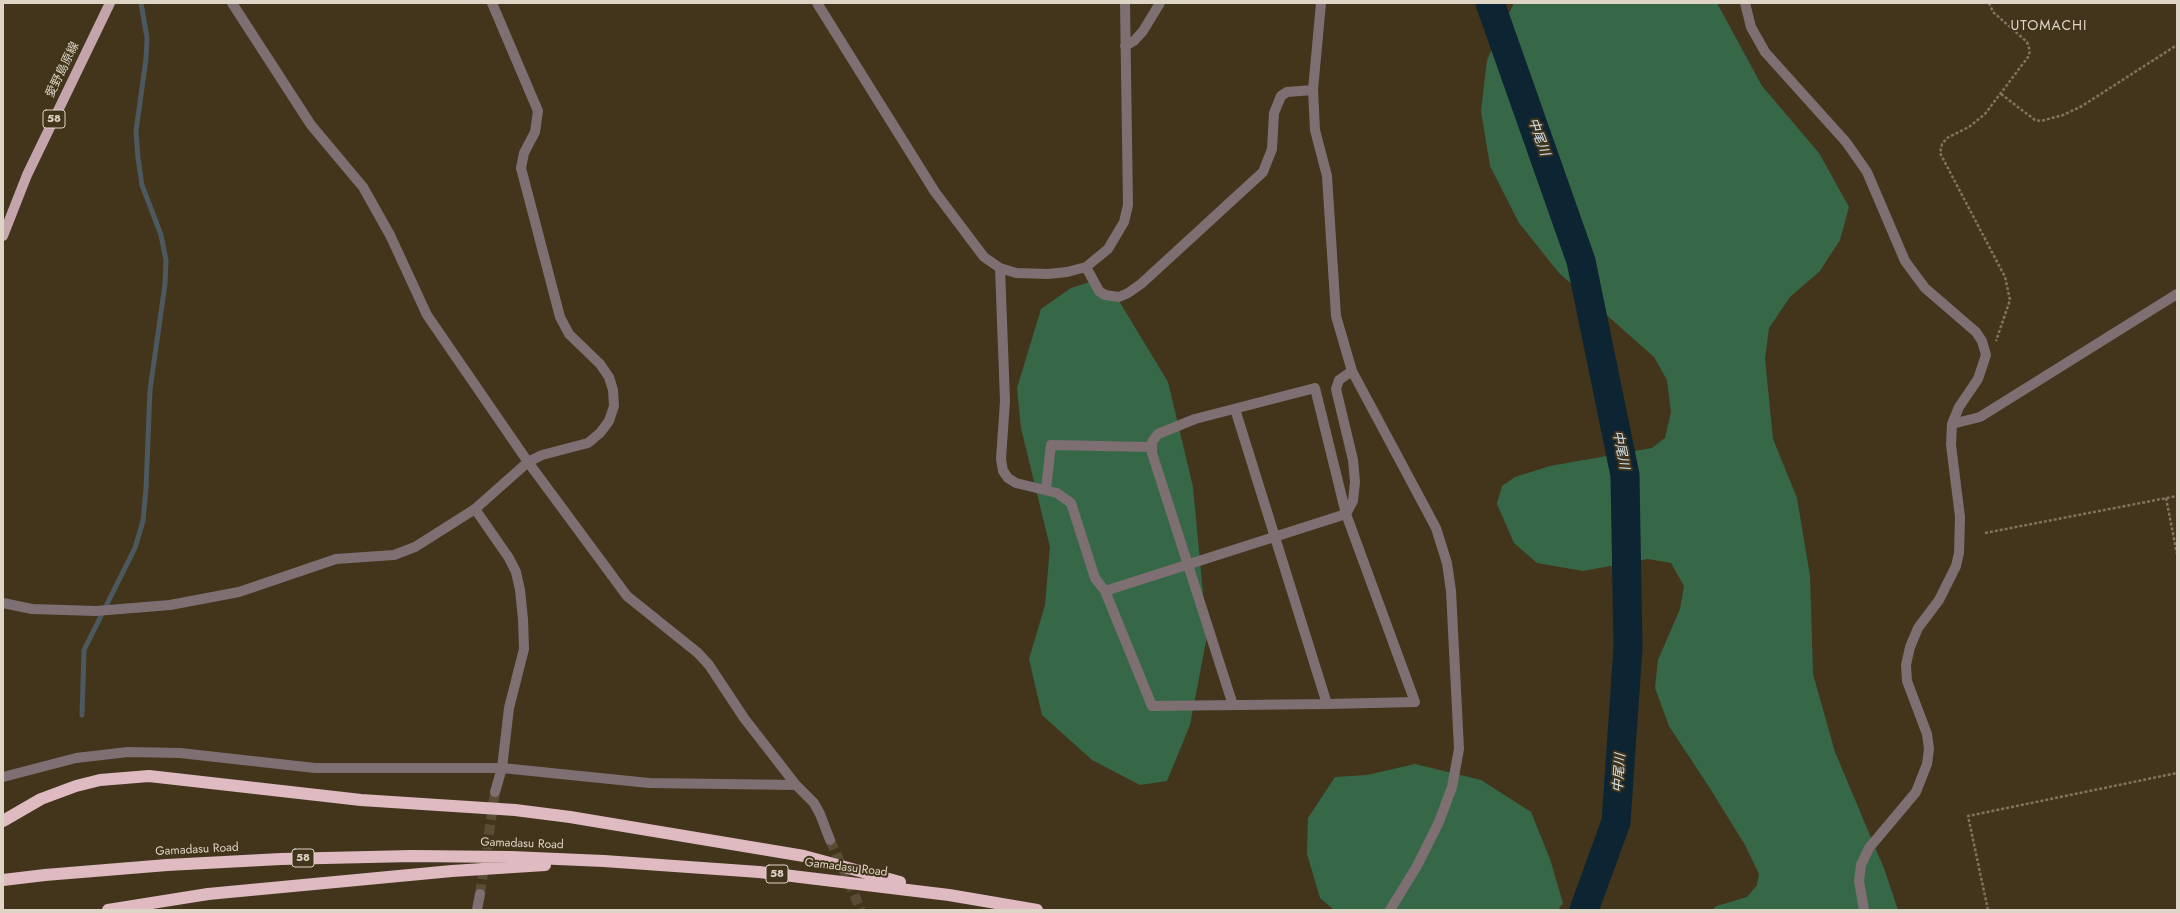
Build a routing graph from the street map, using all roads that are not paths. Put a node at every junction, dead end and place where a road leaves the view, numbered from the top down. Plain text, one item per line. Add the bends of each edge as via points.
1 (110, 3) edge
2 (232, 3) edge
3 (492, 3) edge
4 (817, 3) edge
5 (1125, 3) edge
6 (1160, 3) edge
7 (1321, 3) edge
8 (1745, 3) edge
9 (1125, 46) junction
10 (1313, 90) junction
11 (3, 236) edge
12 (1086, 267) junction
13 (1000, 268) junction
14 (2177, 294) edge
15 (1352, 371) junction
16 (1235, 409) junction
17 (1952, 424) junction
18 (1151, 447) junction
19 (528, 462) junction
20 (1046, 489) junction
21 (475, 509) junction
22 (1346, 514) junction
23 (1275, 537) junction
24 (1188, 565) junction
25 (1105, 591) junction
26 (3, 603) edge
27 (1327, 704) junction
28 (1232, 705) junction
29 (502, 768) junction
30 (3, 777) edge
31 (796, 785) junction
32 (495, 792) tunnel mouth
33 (3, 821) edge
34 (830, 840) tunnel mouth
35 (604, 861) junction
36 (3, 880) edge
37 (480, 894) tunnel mouth
38 (949, 894) junction
39 (108, 910) edge
40 (477, 910) edge
41 (1037, 910) edge
42 (1390, 910) edge
43 (1864, 910) edge

1 - 11 main road, 愛野島原線 / 58 via 27,176
2 - 19 street via 311,125 363,187 390,235 427,315
3 - 19 street via 538,111 536,132 524,153 521,168 560,317 569,334 600,364 609,377 614,401 609,421 588,443 542,455
4 - 13 street via 935,192 984,257
5 - 9 street
6 - 9 street via 1143,31
7 - 10 street
8 - 17 street via 1751,27 1765,52 1846,142 1867,172 1905,261 1925,288 1976,332 1982,341 1986,355 1978,379 1959,407
9 - 12 street via 1128,205 1124,222 1108,249
10 - 12 street via 1287,92 1281,96 1274,113 1272,149 1262,172 1141,284 1119,297 1105,295 1099,290
10 - 15 street via 1315,130 1327,176 1336,316
12 - 13 street via 1048,274 1016,273
13 - 20 street via 1005,400 1001,459 1003,471 1016,483
14 - 17 street via 1980,417
15 - 22 street via 1339,380 1336,389 1353,460 1355,482 1353,501
15 - 42 street via 1436,528 1447,563 1451,591 1458,749 1452,787 1439,822 1417,866
16 - 18 street via 1195,419 1158,434
16 - 22 street via 1315,388
16 - 23 street
17 - 43 street via 1951,445 1960,516 1959,554 1951,579 1918,628 1906,665 1907,681 1927,734 1927,764 1916,792 1869,848 1861,865 1859,881
18 - 20 street via 1051,445
18 - 24 street
19 - 21 street
19 - 31 street via 627,596 709,664 744,718
20 - 25 street via 1066,497 1071,503 1095,578
21 - 26 street via 415,547 394,555 336,559 239,592 170,605 101,611 32,609
21 - 29 street via 509,558 516,572 521,597 524,649 509,708
22 - 23 street
22 - 27 street via 1415,702
23 - 24 street
23 - 27 street
24 - 25 street
24 - 28 street
25 - 28 street via 1152,706
27 - 28 street
29 - 30 street via 315,768 180,753 128,752 76,758
29 - 31 street via 649,783
29 - 32 street
31 - 34 street via 814,803
33 - 38 highway via 40,799 76,786 100,780 149,776 361,800 515,810 570,817 804,856
35 - 36 highway, Gamadasu Road / 58 via 412,856 281,859 144,867
35 - 38 highway, Gamadasu Road / 58 via 759,872
35 - 39 highway via 208,894
37 - 40 street
38 - 41 highway, Gamadasu Road / 58

